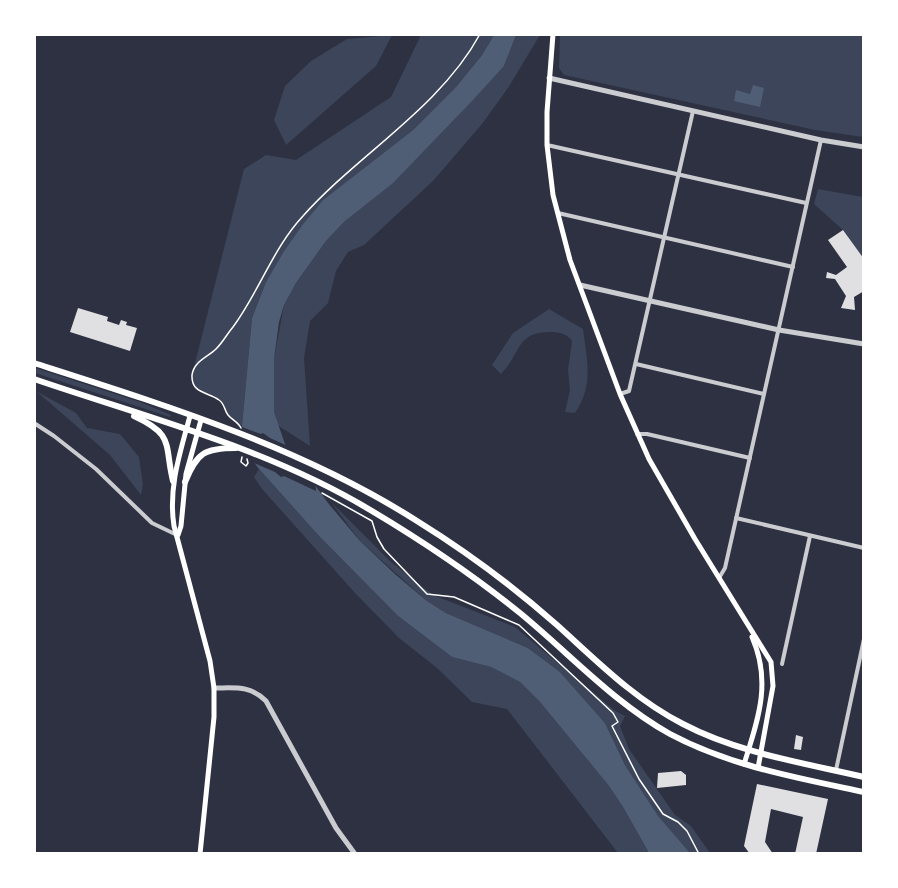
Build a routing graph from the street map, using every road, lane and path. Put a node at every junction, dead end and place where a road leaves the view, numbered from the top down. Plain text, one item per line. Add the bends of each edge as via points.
1 (480, 34) edge
2 (553, 34) edge
3 (549, 78) junction
4 (693, 111) junction
5 (821, 140) junction
6 (547, 145) junction
7 (864, 147) edge
8 (679, 174) junction
9 (806, 203) junction
10 (557, 213) junction
11 (664, 237) junction
12 (793, 267) junction
13 (580, 285) junction
14 (650, 300) junction
15 (779, 330) junction
16 (864, 344) edge
17 (34, 363) edge
18 (636, 364) junction
19 (34, 379) edge
20 (620, 394) junction
21 (764, 394) junction
22 (120, 408) junction
23 (190, 416) junction
24 (201, 420) junction
25 (34, 423) edge
26 (240, 425) dead end
27 (187, 430) junction
28 (196, 433) junction
29 (637, 434) junction
30 (242, 448) junction
31 (242, 457) dead end
32 (750, 458) junction
33 (248, 463) dead end
34 (173, 481) junction
35 (185, 482) junction
36 (322, 493) dead end
37 (736, 518) junction
38 (178, 535) junction
39 (810, 536) junction
40 (864, 548) edge
41 (719, 578) junction
42 (746, 621) junction
43 (864, 639) edge
44 (782, 664) dead end
45 (214, 688) junction
46 (749, 749) junction
47 (761, 752) junction
48 (744, 764) junction
49 (758, 768) junction
50 (836, 770) junction
51 (864, 777) edge
52 (864, 792) edge
53 (200, 854) edge
54 (355, 854) edge
55 (699, 854) edge

1 - 26 path via 463,62 412,116 291,229 240,316 217,348 195,366 192,375 200,393 218,398
2 - 3 main road
3 - 4 street
3 - 6 main road
4 - 5 street
4 - 8 street
5 - 7 street
5 - 9 street
6 - 8 street
6 - 10 main road
8 - 9 street
8 - 11 street
9 - 12 street
10 - 11 street
10 - 13 main road
11 - 12 street
11 - 14 street
12 - 15 street
13 - 14 street
13 - 20 main road
14 - 15 street
14 - 18 street
15 - 16 street
15 - 21 street
17 - 23 main road
18 - 20 street via 629,391
18 - 21 street
19 - 22 main road
20 - 29 main road
21 - 32 street
22 - 27 main road
22 - 34 main road via 162,433 169,449
23 - 24 main road
23 - 27 main road
24 - 28 main road
24 - 46 main road via 314,466 384,501 526,598 626,687 661,712 707,735
25 - 38 street via 96,469 152,523
27 - 28 main road
27 - 34 main road
28 - 30 main road
28 - 35 main road
29 - 32 street
29 - 41 main road via 664,488
30 - 35 main road via 208,451 195,460
30 - 48 main road via 369,509 460,567 529,621 608,692 647,720 688,743
31 - 33 path via 241,462 246,466
32 - 37 street
34 - 38 main road via 173,516
35 - 38 main road
36 - 55 path via 372,521 384,549 428,594 454,597 519,625 614,712 618,722 612,726 639,779 663,814 687,831
37 - 39 street
37 - 41 street via 725,568
38 - 45 main road
39 - 40 street
39 - 44 street
41 - 42 main road
42 - 46 main road via 759,654 763,678
42 - 47 main road via 765,651 773,673
43 - 50 street
45 - 53 main road
45 - 54 street via 246,688 266,701 336,828
46 - 47 main road
46 - 48 main road
47 - 49 main road
47 - 50 main road
48 - 49 main road
49 - 52 main road
50 - 51 main road

